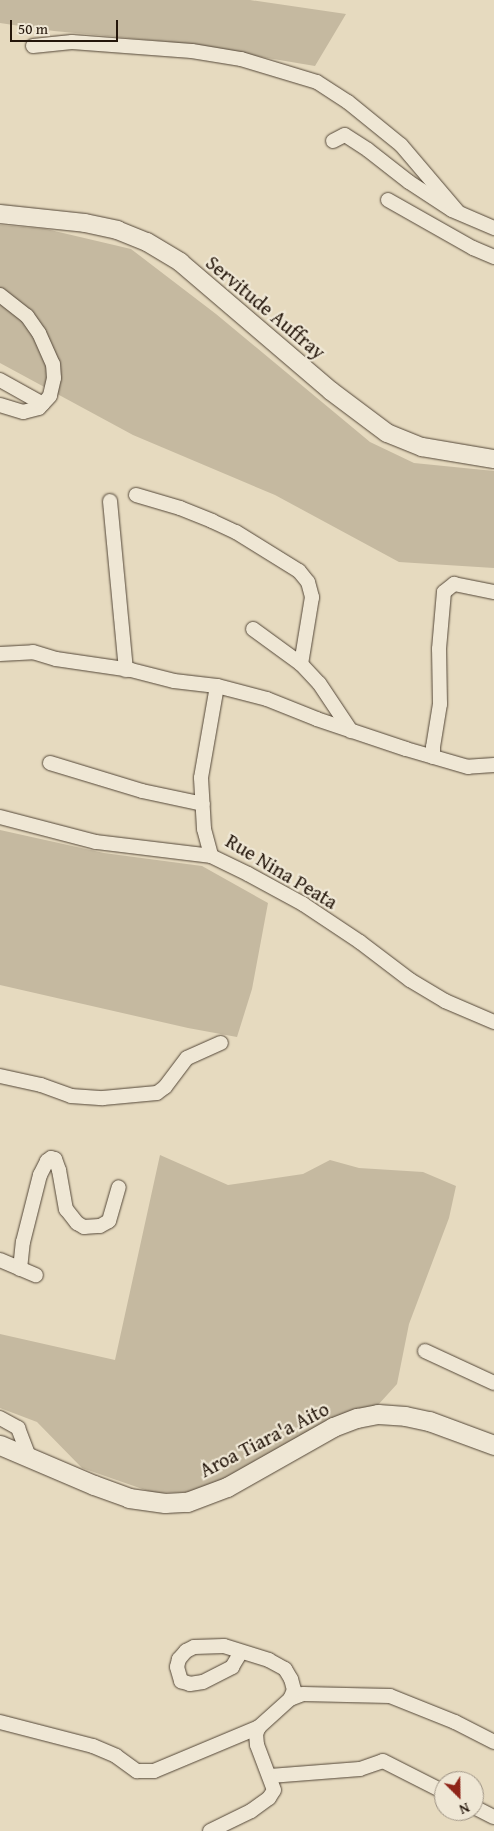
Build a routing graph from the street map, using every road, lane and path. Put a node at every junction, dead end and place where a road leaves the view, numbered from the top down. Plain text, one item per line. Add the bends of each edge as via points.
1 (33, 46) dead end
2 (333, 141) dead end
3 (388, 200) dead end
4 (458, 212) junction
5 (0, 214) edge
6 (494, 228) edge
7 (494, 257) edge
8 (0, 295) edge
9 (0, 371) edge
10 (0, 380) edge
11 (14, 386) junction
12 (43, 404) junction
13 (0, 406) edge
14 (494, 459) edge
15 (136, 495) dead end
16 (110, 501) dead end
17 (494, 592) edge
18 (253, 629) dead end
19 (0, 654) edge
20 (301, 664) junction
21 (126, 670) junction
22 (217, 686) junction
23 (351, 731) junction
24 (433, 757) junction
25 (50, 763) dead end
26 (494, 765) edge
27 (203, 804) junction
28 (0, 817) edge
29 (210, 856) junction
30 (494, 1022) edge
31 (221, 1043) dead end
32 (0, 1076) edge
33 (119, 1187) dead end
34 (0, 1260) edge
35 (20, 1269) junction
36 (36, 1276) dead end
37 (425, 1351) dead end
38 (494, 1383) edge
39 (0, 1418) edge
40 (0, 1445) edge
41 (494, 1446) edge
42 (29, 1457) junction
43 (241, 1652) dead end
44 (290, 1699) junction
45 (0, 1722) edge
46 (259, 1727) junction
47 (494, 1742) edge
48 (270, 1776) junction
49 (434, 1787) edge
50 (210, 1831) edge

1 - 4 street via 72,42 192,51 247,60 317,82 401,144
2 - 4 street via 345,135 408,182
3 - 7 street
4 - 6 street
5 - 14 street, Servitude Auffray via 85,223 117,230 147,242 180,262 331,391 387,433 422,447
8 - 12 street via 27,316 53,364 54,384
9 - 11 street
10 - 11 street
11 - 12 street
12 - 13 street via 23,412
15 - 20 street via 180,508 236,532 298,571 308,582 312,596
16 - 21 street
17 - 24 street via 454,584 444,592 439,649 440,704
18 - 20 street
19 - 21 street via 33,652
20 - 23 street via 319,683
21 - 22 street via 174,681
22 - 23 street via 267,699
22 - 27 street, Rue Nina Peata via 201,778
23 - 24 street
24 - 26 street via 468,767
25 - 27 street via 142,791
27 - 29 street, Rue Nina Peata
28 - 29 street via 96,842
29 - 30 street, Rue Nina Peata via 303,904 445,1001
31 - 32 street via 187,1058 166,1087 157,1093 102,1098 71,1096
33 - 35 street via 110,1221 100,1226 84,1227 66,1209 55,1159 47,1160 40,1175 23,1242
34 - 35 street
35 - 36 street
37 - 38 street
39 - 42 street via 18,1428
40 - 42 main road, Aroa Tiara'a Aito
41 - 42 main road, Aroa Tiara'a Aito via 429,1421 378,1414 334,1427 227,1488 187,1502 165,1503 129,1498
43 - 44 street via 269,1660 285,1669 294,1690
44 - 46 street
44 - 47 street via 304,1694 390,1696 455,1722
45 - 46 street via 93,1746 116,1756 137,1771 154,1771
46 - 48 street via 257,1745
48 - 49 street via 360,1768 383,1761
48 - 50 street via 274,1790 269,1798 251,1811

